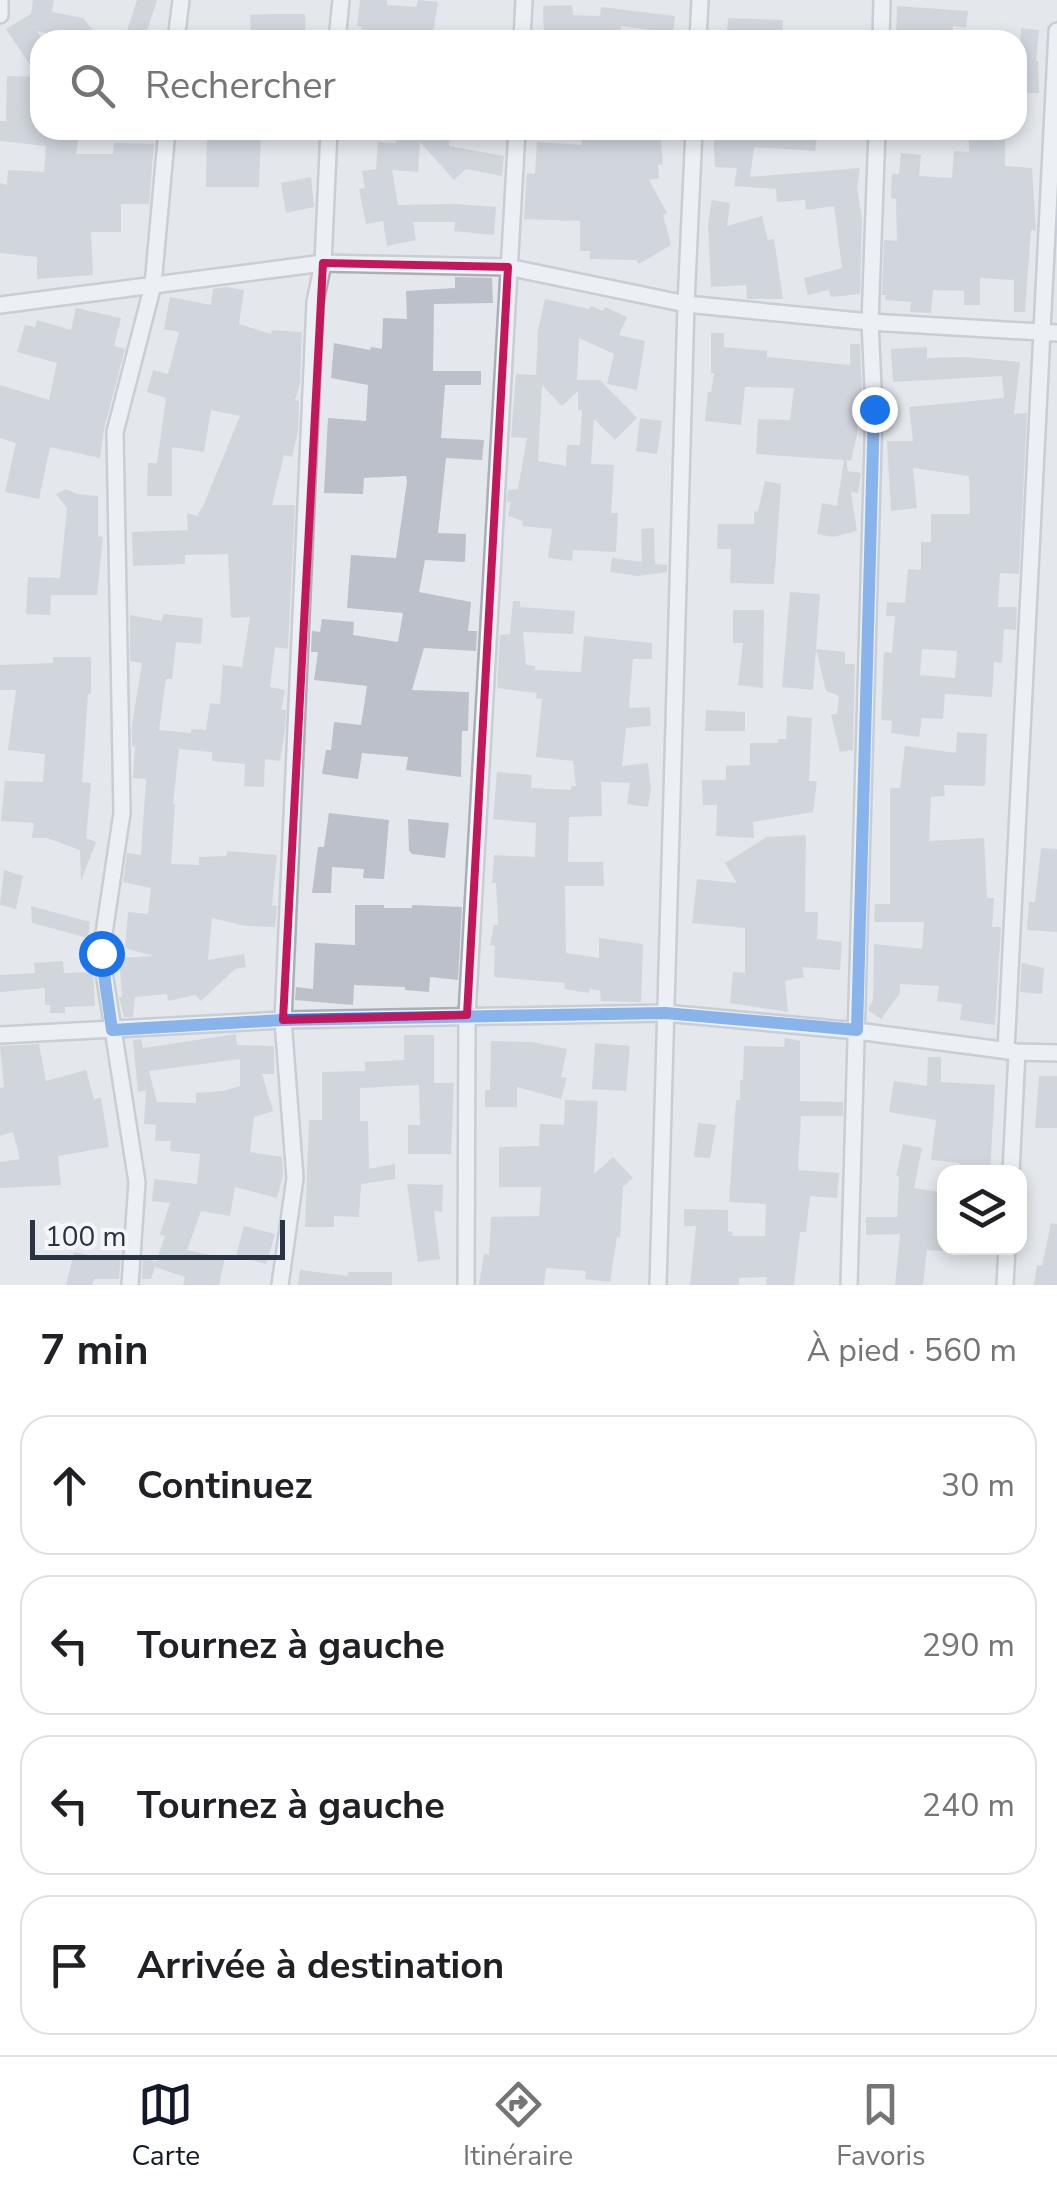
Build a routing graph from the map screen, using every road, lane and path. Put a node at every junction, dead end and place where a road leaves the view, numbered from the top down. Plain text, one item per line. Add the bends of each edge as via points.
1 (0, 0) edge
2 (181, 0) edge
3 (342, 0) edge
4 (524, 0) edge
5 (700, 0) edge
6 (882, 0) edge
7 (0, 15) edge
8 (177, 30) edge
9 (338, 30) edge
10 (522, 30) edge
11 (698, 30) edge
12 (880, 30) edge
13 (1057, 31) edge
14 (166, 140) edge
15 (328, 140) edge
16 (515, 140) edge
17 (694, 140) edge
18 (877, 140) edge
19 (323, 264) junction
20 (508, 266) junction
21 (152, 286) junction
22 (686, 304) junction
23 (0, 305) edge
24 (870, 322) junction
25 (1049, 333) edge
26 (665, 1013) junction
27 (467, 1015) junction
28 (282, 1020) junction
29 (112, 1030) junction
30 (857, 1030) junction
31 (0, 1035) edge
32 (1012, 1052) junction
33 (1057, 1054) edge
34 (1011, 1165) edge
35 (1007, 1255) edge
36 (130, 1285) edge
37 (280, 1285) edge
38 (466, 1285) edge
39 (658, 1285) edge
40 (850, 1285) edge
41 (1006, 1285) edge

1 - 7 street
2 - 8 street
3 - 9 street
4 - 10 street
5 - 11 street
6 - 12 street
13 - 25 street
14 - 21 street
15 - 19 street
16 - 20 street
17 - 22 street
18 - 24 street
19 - 20 street
19 - 21 street
19 - 28 street via 315,302
20 - 22 street
20 - 27 street
21 - 23 street
21 - 29 street via 115,432 122,814 101,953
22 - 24 street
22 - 26 street
24 - 25 street
24 - 30 street via 874,409
25 - 32 street
26 - 27 street
26 - 30 street
26 - 39 street
27 - 28 street
27 - 38 street
28 - 29 street
28 - 37 street via 296,1178
29 - 31 street
29 - 36 street via 137,1182
30 - 32 street
30 - 40 street
32 - 33 street
32 - 34 street
35 - 41 street

